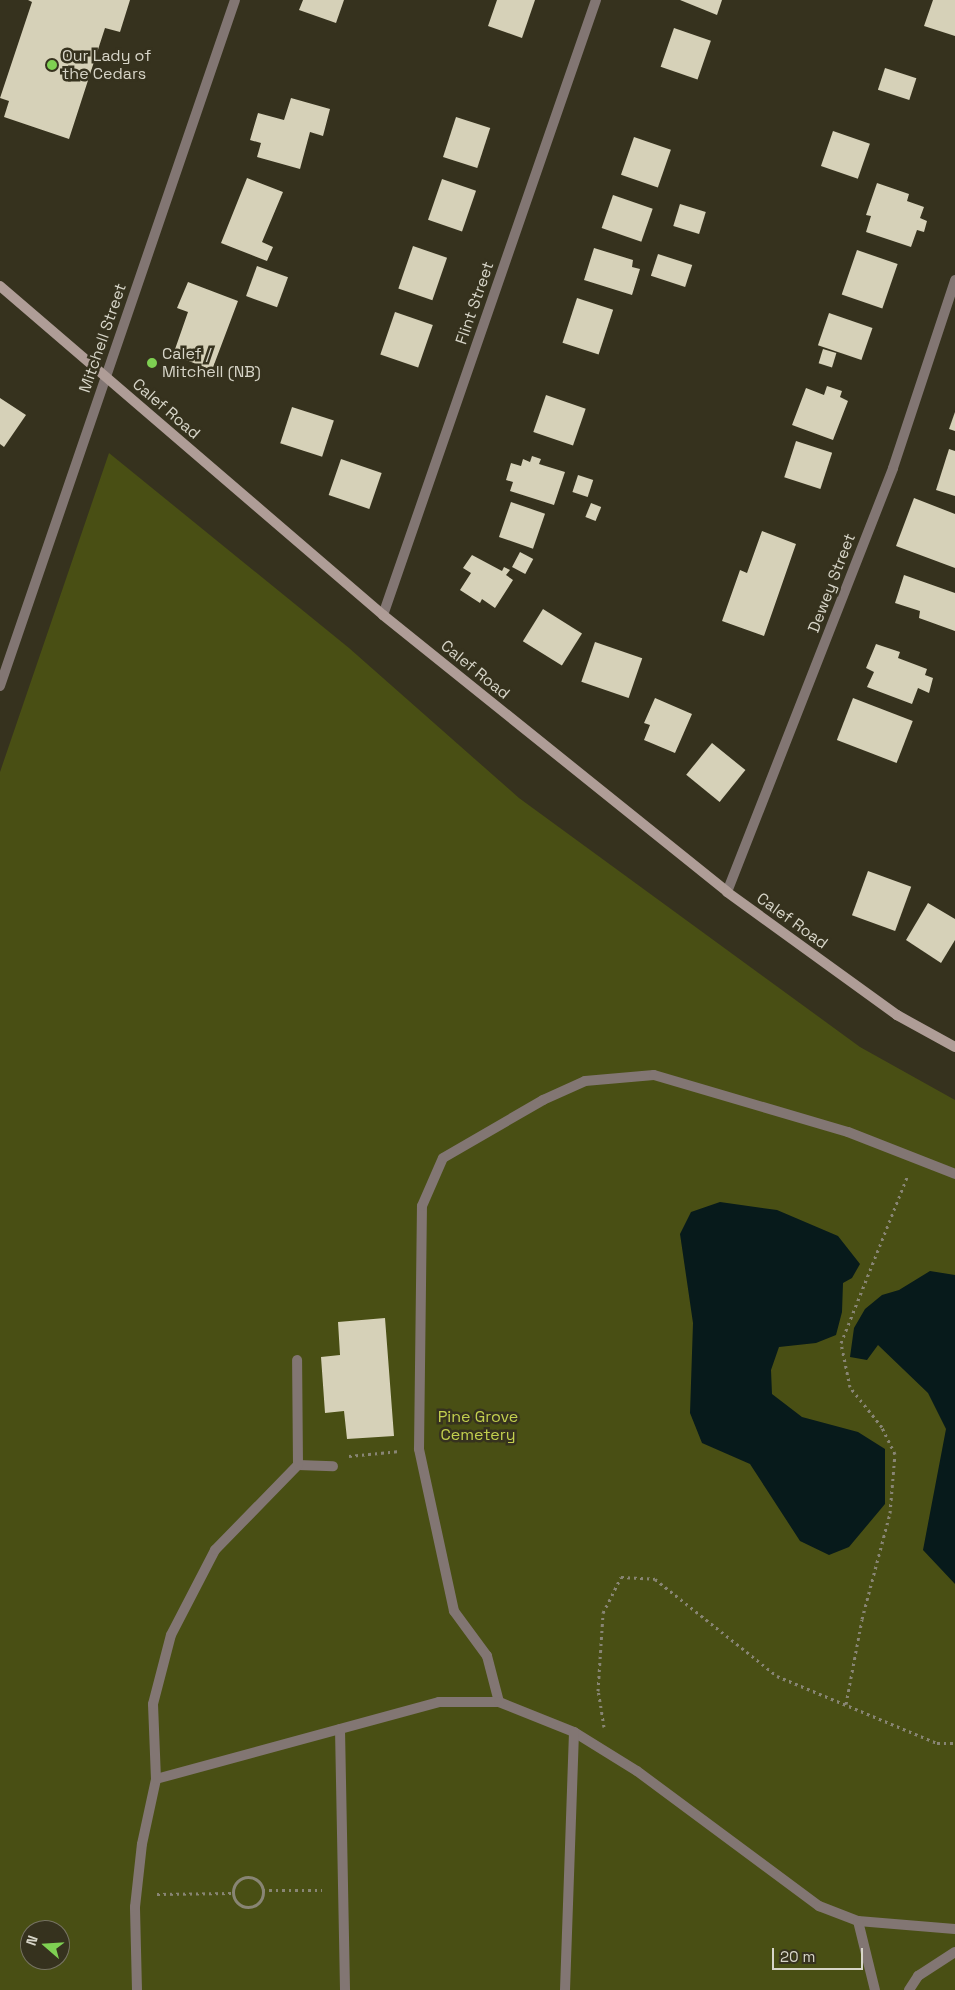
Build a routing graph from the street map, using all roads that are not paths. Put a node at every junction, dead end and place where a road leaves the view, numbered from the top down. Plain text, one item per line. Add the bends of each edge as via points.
1 (235, 0) edge
2 (596, 0) edge
3 (955, 280) edge
4 (0, 286) edge
5 (106, 377) junction
6 (383, 615) junction
7 (0, 686) edge
8 (727, 892) junction
9 (955, 1047) edge
10 (955, 1174) edge
11 (297, 1360) dead end
12 (298, 1465) junction
13 (333, 1466) road end
14 (499, 1702) junction
15 (340, 1729) junction
16 (574, 1732) junction
17 (156, 1779) junction
18 (858, 1921) junction
19 (955, 1928) edge
20 (955, 1952) edge
21 (137, 1990) edge
22 (344, 1990) edge
23 (565, 1990) edge
24 (875, 1990) edge
25 (909, 1990) edge

1 - 5 street, Mitchell Street
2 - 6 street, Flint Street
3 - 8 street, Dewey Street via 893,468
4 - 5 main road, Calef Road
5 - 6 main road, Calef Road
5 - 7 street, Mitchell Street
6 - 8 main road, Calef Road
8 - 9 main road, Calef Road via 897,1015
10 - 14 street via 848,1132 654,1074 585,1081 484,1132 443,1158 422,1206 419,1449 454,1611 487,1656
11 - 12 street
12 - 13 street
12 - 17 street via 215,1550 171,1635 153,1704
14 - 15 street via 439,1702
14 - 16 street
15 - 17 street
15 - 22 street
16 - 18 street via 637,1771 818,1906
16 - 23 street
17 - 21 street via 142,1844 136,1894
18 - 19 street
18 - 24 street
20 - 25 street via 918,1976

